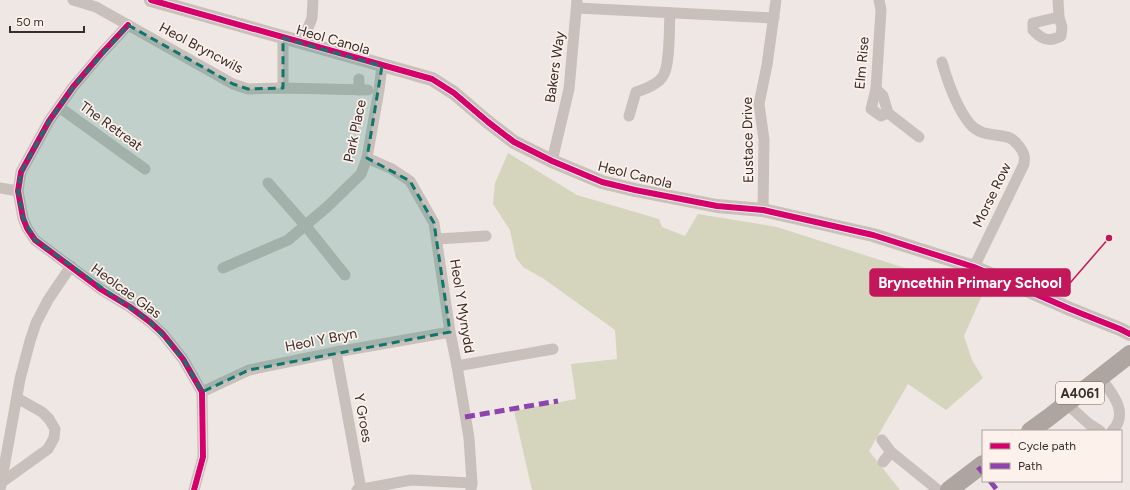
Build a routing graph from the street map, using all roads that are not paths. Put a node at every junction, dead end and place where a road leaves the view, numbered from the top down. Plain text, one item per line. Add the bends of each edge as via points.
1 (73, 0) edge
2 (151, 0) edge
3 (313, 0) edge
4 (776, 0) edge
5 (879, 0) edge
6 (1058, 0) edge
7 (577, 4) edge
8 (670, 13) junction
9 (1059, 17) dead end
10 (774, 18) junction
11 (128, 25) junction
12 (283, 38) junction
13 (302, 43) junction
14 (942, 62) dead end
15 (382, 66) junction
16 (362, 86) dead end
17 (283, 88) junction
18 (876, 89) junction
19 (59, 107) junction
20 (888, 113) junction
21 (629, 116) dead end
22 (919, 137) dead end
23 (366, 158) junction
24 (552, 161) junction
25 (145, 169) dead end
26 (268, 183) dead end
27 (0, 188) edge
28 (18, 191) junction
29 (763, 210) junction
30 (305, 226) junction
31 (486, 236) dead end
32 (437, 239) junction
33 (226, 263) dead end
34 (71, 266) junction
35 (974, 267) junction
36 (345, 275) dead end
37 (450, 332) junction
38 (1130, 334) edge
39 (553, 349) dead end
40 (336, 352) junction
41 (1130, 354) edge
42 (457, 366) junction
43 (1100, 377) junction
44 (202, 392) junction
45 (17, 398) junction
46 (1067, 404) junction
47 (1031, 430) edge
48 (1098, 430) edge
49 (1113, 430) edge
50 (882, 440) dead end
51 (891, 452) junction
52 (883, 462) dead end
53 (982, 465) edge
54 (1, 486) edge
55 (471, 486) edge
56 (194, 490) edge
57 (359, 490) edge
58 (938, 490) edge
59 (948, 490) edge

1 - 11 street, Heol Bryncwils via 96,7
2 - 12 street, Heol Canola
3 - 13 street via 312,18
4 - 10 street, Eustace Drive
5 - 18 street, Elm Rise via 881,10
6 - 9 street
7 - 8 street
7 - 24 street, Bakers Way via 570,89
8 - 10 street
8 - 21 street via 667,65 664,75 657,82 636,92
10 - 29 street, Eustace Drive via 759,104 764,140
11 - 17 street, Heol Bryncwils via 233,84 248,89
11 - 19 street via 73,87
12 - 13 street, Heol Canola
12 - 17 street
13 - 15 street, Heol Canola
14 - 35 street, Morse Row via 960,108 970,124 986,134 1011,139 1018,144 1024,156 1024,164
15 - 23 street, Park Place
15 - 24 street, Heol Canola via 432,79 454,92 514,142
16 - 17 street, Heol Bryncwils
18 - 20 street via 883,96
18 - 20 street, Elm Rise via 871,109 881,116
19 - 25 street, The Retreat
19 - 28 street via 21,172
20 - 22 street
23 - 30 street, Park Place via 361,174
23 - 32 street, Heol Y Mynydd via 392,169 410,181 434,223
24 - 29 street, Heol Canola via 602,182 635,190 717,206
26 - 30 street
27 - 28 street
28 - 34 street, Heolcae Glas via 23,218 35,240
29 - 35 street, Heol Canola via 873,235
30 - 33 street, Park Place via 288,240
30 - 36 street
31 - 32 street
32 - 37 street, Heol Y Mynydd
34 - 44 street, Heolcae Glas via 150,322 183,359
34 - 45 street via 36,323
35 - 38 street, Heol Canola
37 - 40 street, Heol Y Bryn
37 - 42 street, Heol Y Mynydd
39 - 42 street
40 - 44 street, Heol Y Bryn via 249,370
40 - 57 street, Y Groes
41 - 43 main road, A4061
42 - 55 street, Heol Y Mynydd via 469,438
43 - 46 main road, A4061
43 - 49 street via 1115,397 1120,409 1120,420
44 - 56 street, Heolcae Glas via 204,457
45 - 54 street
45 - 54 street via 42,412 49,419 55,429 54,438 48,449
46 - 47 main road, A4061
46 - 48 street
50 - 51 street
51 - 52 street
51 - 58 street
53 - 59 main road
55 - 57 street via 411,480

